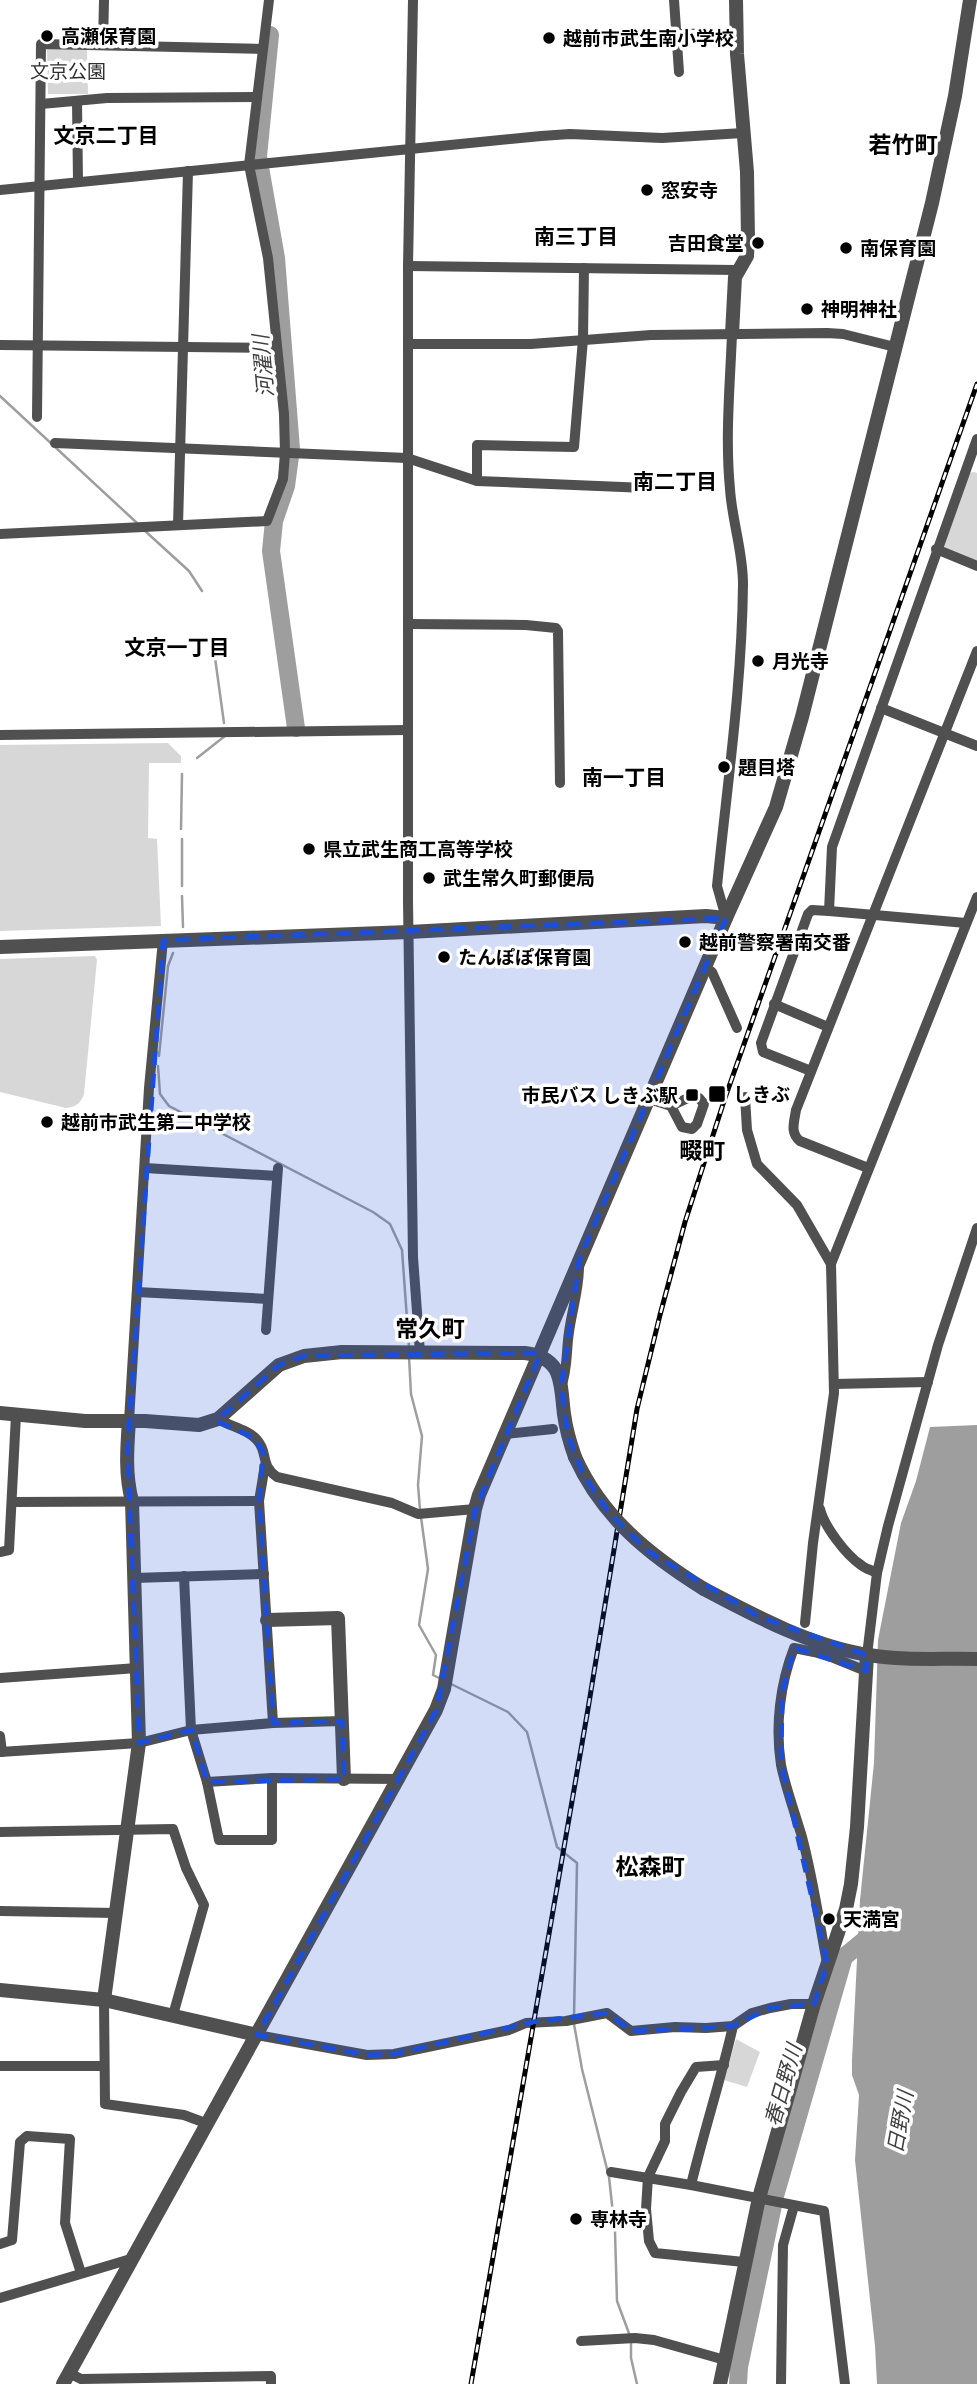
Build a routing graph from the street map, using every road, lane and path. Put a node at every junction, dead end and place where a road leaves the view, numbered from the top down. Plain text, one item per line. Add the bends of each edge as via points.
1 (104, 0) edge
2 (269, 0) edge
3 (413, 0) edge
4 (674, 0) edge
5 (736, 0) edge
6 (970, 0) edge
7 (737, 33) junction
8 (677, 34) junction
9 (103, 45) junction
10 (263, 49) junction
11 (679, 72) dead end
12 (257, 97) junction
13 (77, 101) junction
14 (41, 104) junction
15 (743, 133) junction
16 (409, 149) junction
17 (249, 164) junction
18 (188, 171) junction
19 (78, 182) junction
20 (41, 185) junction
21 (0, 190) edge
22 (408, 266) junction
23 (584, 268) junction
24 (737, 270) junction
25 (732, 334) junction
26 (583, 339) junction
27 (408, 344) junction
28 (0, 345) edge
29 (38, 345) junction
30 (183, 346) junction
31 (895, 347) junction
32 (277, 348) junction
33 (37, 417) dead end
34 (977, 439) edge
35 (55, 443) dead end
36 (181, 448) junction
37 (285, 453) junction
38 (407, 458) junction
39 (973, 466) edge
40 (477, 481) junction
41 (646, 488) dead end
42 (178, 525) junction
43 (0, 534) edge
44 (936, 549) junction
45 (977, 566) edge
46 (408, 624) junction
47 (977, 651) edge
48 (881, 708) junction
49 (408, 730) junction
50 (944, 733) junction
51 (0, 735) edge
52 (977, 746) edge
53 (560, 783) dead end
54 (977, 897) edge
55 (829, 911) junction
56 (872, 915) junction
57 (726, 918) junction
58 (966, 923) junction
59 (409, 932) junction
60 (163, 940) junction
61 (0, 947) edge
62 (705, 967) junction
63 (774, 1004) junction
64 (828, 1027) junction
65 (737, 1028) dead end
66 (811, 1071) junction
67 (746, 1097) dead end
68 (649, 1099) junction
69 (671, 1106) dead end
70 (145, 1168) junction
71 (868, 1168) junction
72 (977, 1228) edge
73 (579, 1260) junction
74 (831, 1264) junction
75 (137, 1292) junction
76 (268, 1299) junction
77 (266, 1330) dead end
78 (413, 1353) junction
79 (539, 1355) junction
80 (928, 1382) junction
81 (834, 1384) junction
82 (561, 1387) junction
83 (0, 1413) edge
84 (16, 1415) junction
85 (218, 1419) junction
86 (129, 1421) junction
87 (553, 1429) dead end
88 (505, 1434) junction
89 (265, 1465) junction
90 (13, 1473) junction
91 (0, 1474) edge
92 (132, 1501) junction
93 (259, 1501) junction
94 (12, 1502) junction
95 (819, 1503) junction
96 (475, 1508) junction
97 (0, 1552) edge
98 (877, 1573) junction
99 (264, 1574) junction
100 (184, 1576) junction
101 (134, 1578) junction
102 (267, 1620) junction
103 (805, 1623) dead end
104 (870, 1656) junction
105 (977, 1660) edge
106 (137, 1668) junction
107 (866, 1671) junction
108 (0, 1678) edge
109 (342, 1721) junction
110 (273, 1723) junction
111 (191, 1730) junction
112 (0, 1736) edge
113 (139, 1743) junction
114 (1, 1752) edge
115 (272, 1779) junction
116 (344, 1779) junction
117 (400, 1779) junction
118 (207, 1782) junction
119 (127, 1829) junction
120 (0, 1832) edge
121 (0, 1911) edge
122 (116, 1913) junction
123 (827, 1963) junction
124 (0, 1990) edge
125 (104, 2000) junction
126 (814, 2004) junction
127 (173, 2015) junction
128 (733, 2026) junction
129 (257, 2035) junction
130 (724, 2065) junction
131 (0, 2066) edge
132 (103, 2066) junction
133 (208, 2124) junction
134 (611, 2172) dead end
135 (648, 2177) junction
136 (691, 2185) junction
137 (761, 2199) junction
138 (789, 2205) junction
139 (0, 2244) edge
140 (134, 2258) junction
141 (744, 2262) junction
142 (81, 2273) junction
143 (0, 2298) edge
144 (581, 2342) dead end
145 (725, 2360) junction
146 (66, 2379) edge
147 (135, 2381) edge
148 (271, 2384) edge
149 (720, 2384) edge
150 (781, 2384) edge
151 (845, 2384) edge

1 - 9 street
2 - 10 street
3 - 16 street
4 - 8 street
5 - 7 street
6 - 31 street via 956,96
7 - 8 street
7 - 15 street
8 - 11 street
9 - 10 street
9 - 14 street via 41,44
10 - 12 street
12 - 13 street
12 - 17 street
13 - 14 street
13 - 19 street
14 - 20 street
15 - 16 street via 662,138 559,135
15 - 24 street via 748,247
16 - 17 street
16 - 22 street
17 - 18 street
17 - 32 street via 268,258
18 - 19 street
18 - 30 street
19 - 20 street
20 - 21 street
20 - 29 street
22 - 23 street
22 - 27 street
23 - 24 street
23 - 26 street
24 - 25 street
25 - 26 street
25 - 31 street via 836,333
25 - 57 street via 728,462 743,580 739,682 716,887
26 - 27 street via 511,345
26 - 40 street via 574,447 477,445
27 - 38 street
28 - 29 street
29 - 30 street
29 - 33 street
30 - 32 street
30 - 36 street
31 - 57 street via 780,794
32 - 37 street
34 - 39 street
35 - 36 street
36 - 37 street
36 - 42 street
37 - 38 street
37 - 42 street via 283,479 267,521
38 - 40 street
38 - 46 street
39 - 44 street
40 - 41 street
42 - 43 street
44 - 45 street
44 - 48 street
46 - 49 street
46 - 53 street via 556,628
47 - 50 street
48 - 50 street
48 - 55 street via 832,847
49 - 51 street
49 - 59 street
50 - 52 street
50 - 56 street
54 - 58 street
55 - 56 street
55 - 63 street via 808,914
56 - 58 street
56 - 64 street
57 - 59 street
57 - 62 street
58 - 71 street
59 - 60 street
59 - 78 street
60 - 61 street
60 - 70 street
62 - 65 street via 712,972
62 - 68 street
63 - 64 street
63 - 66 street via 761,1043 763,1052
64 - 66 street
66 - 71 street via 796,1110 795,1137
67 - 74 street via 747,1130 757,1164 797,1205
68 - 69 street
68 - 73 street
70 - 75 street
70 - 76 street via 278,1172
71 - 74 street
72 - 80 street
73 - 79 street
73 - 82 street
74 - 81 street
75 - 76 street
75 - 86 street
76 - 77 street
78 - 79 street
78 - 85 street via 304,1356 279,1366
79 - 82 street via 554,1365
79 - 88 street
80 - 81 street
80 - 98 street
81 - 95 street
82 - 104 street, bridge via 575,1457 595,1495 649,1552 751,1612 842,1650
83 - 84 street
84 - 86 street
84 - 90 street
85 - 86 street via 199,1424
85 - 89 street via 256,1438
86 - 92 street
87 - 88 street
88 - 96 street
89 - 93 street
89 - 96 street via 278,1478 392,1503 418,1514
90 - 91 street
90 - 94 street
92 - 93 street
92 - 94 street
92 - 101 street
93 - 99 street
94 - 97 street via 9,1550
95 - 98 street via 822,1520 839,1542 861,1566
95 - 103 street
96 - 117 street via 445,1681 436,1710
98 - 104 street
99 - 100 street
99 - 102 street
100 - 101 street
100 - 111 street
101 - 106 street
102 - 109 street via 338,1618
102 - 110 street
104 - 105 street
104 - 107 street
106 - 108 street
106 - 113 street
107 - 123 street via 851,1884
107 - 123 street via 794,1648 786,1667 779,1714 781,1764 802,1838
109 - 110 street
109 - 116 street
110 - 111 street
111 - 113 street
111 - 118 street
112 - 114 street
113 - 114 street
113 - 119 street
115 - 116 street
115 - 118 street
115 - 118 street via 272,1840 219,1840
116 - 117 street
117 - 129 street
119 - 120 street
119 - 122 street
119 - 127 street via 173,1829 204,1905
121 - 122 street
122 - 125 street
123 - 126 street
124 - 125 street
125 - 127 street
125 - 132 street
126 - 128 street via 770,2008
126 - 137 street
127 - 129 street
128 - 129 street via 631,2031 607,2014 533,2022 442,2045 367,2055
128 - 130 street
129 - 133 street
130 - 135 street via 696,2067 665,2124 665,2141
130 - 136 street
131 - 132 street
132 - 133 street via 105,2104 184,2115
133 - 140 street
134 - 135 street
135 - 136 street
135 - 141 street via 649,2241 655,2253
136 - 137 street
137 - 138 street
137 - 141 street
138 - 150 street via 783,2245
138 - 151 street via 824,2211
139 - 142 street via 12,2239 20,2142 27,2136 70,2139 65,2223
140 - 142 street
140 - 146 street
141 - 145 street
142 - 143 street
144 - 145 street via 654,2340
145 - 149 street
146 - 147 street
147 - 148 street via 271,2376

